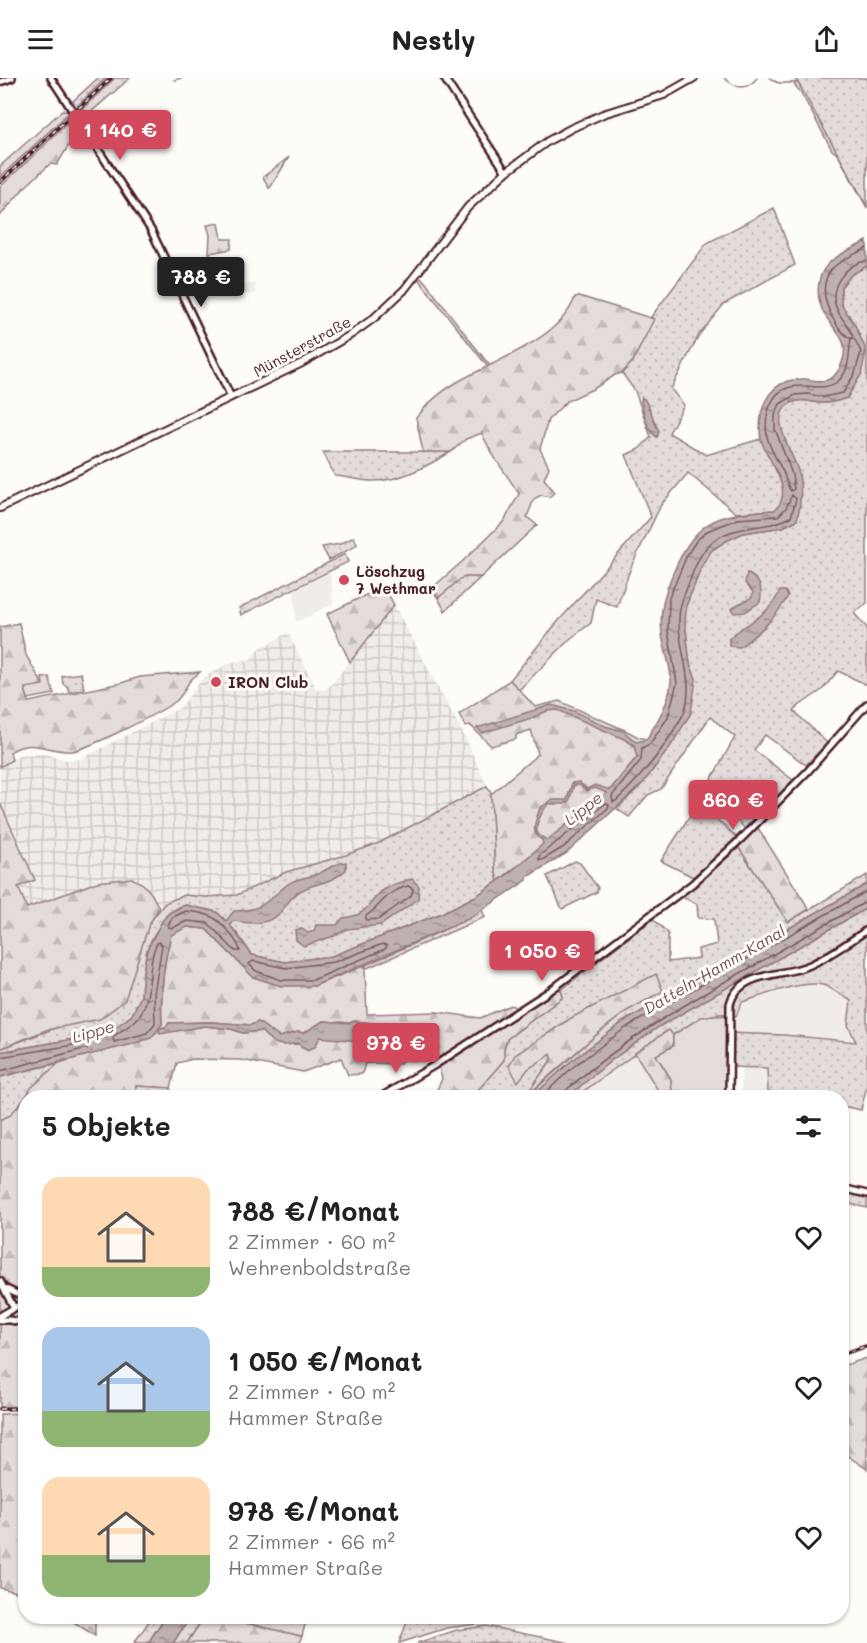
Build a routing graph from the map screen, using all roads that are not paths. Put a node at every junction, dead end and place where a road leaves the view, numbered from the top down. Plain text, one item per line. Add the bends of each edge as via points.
1 (12, 78) edge
2 (51, 78) edge
3 (444, 78) edge
4 (694, 78) edge
5 (0, 82) edge
6 (506, 172) junction
7 (231, 397) junction
8 (0, 508) edge
9 (867, 704) edge
10 (867, 930) edge
11 (393, 1090) edge
12 (729, 1090) edge
13 (849, 1190) edge
14 (867, 1194) edge
15 (0, 1281) edge
16 (3, 1287) junction
17 (18, 1294) edge
18 (18, 1306) edge
19 (14, 1308) junction
20 (0, 1318) edge
21 (18, 1322) edge

1 - 5 street
2 - 7 street via 151,230
3 - 6 street
4 - 6 main road, Münsterstraße via 664,95 572,128
6 - 7 main road, Münsterstraße via 468,207 404,290 374,318 302,363
7 - 8 main road, Münsterstraße
9 - 11 street via 808,771 692,884 551,990
10 - 12 street via 809,966 766,975 734,993 730,1004
13 - 14 street
15 - 16 street
16 - 17 street
16 - 19 street
18 - 19 street
19 - 20 street
20 - 21 street

